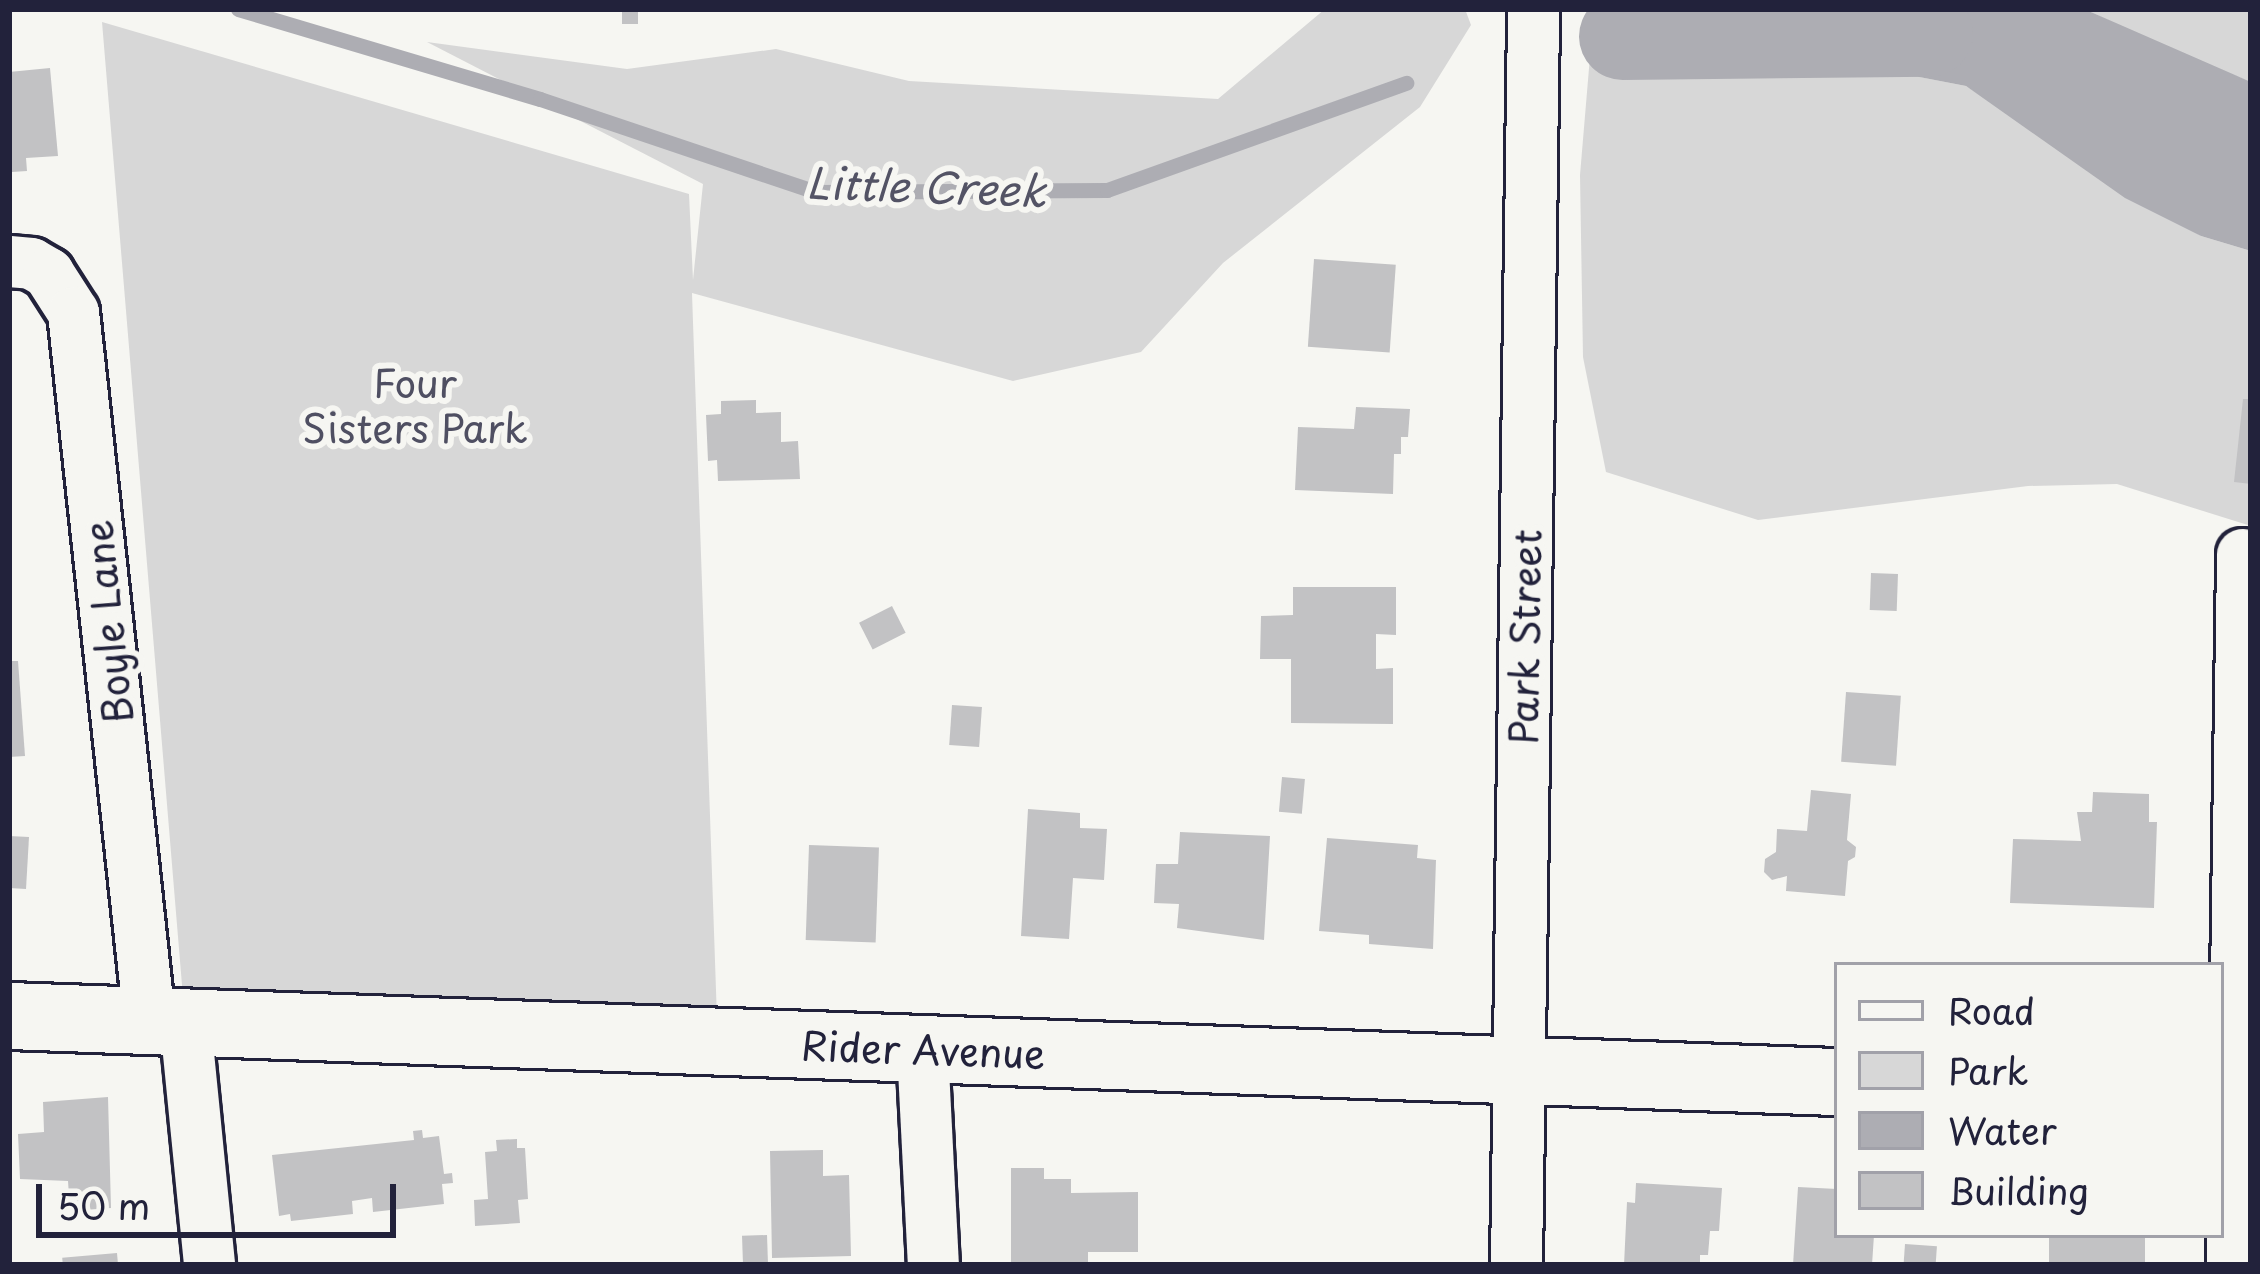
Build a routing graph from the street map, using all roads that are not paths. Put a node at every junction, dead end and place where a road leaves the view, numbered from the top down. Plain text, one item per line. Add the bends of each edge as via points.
1 (1533, 9) edge
2 (9, 261) edge
3 (2242, 554) dead end
4 (9, 1016) edge
5 (167, 1021) junction
6 (922, 1049) junction
7 (1518, 1069) junction
8 (1834, 1082) edge
9 (2235, 1099) edge
10 (208, 1265) edge
11 (933, 1265) edge
12 (1516, 1265) edge
13 (2232, 1265) edge

1 - 7 street, Park Street
2 - 5 street, Boyle Lane via 48,274 73,312
3 - 9 street
4 - 5 street, Rider Avenue
5 - 6 street, Rider Avenue
5 - 10 street, Boyle Lane
6 - 7 street, Rider Avenue
6 - 11 street
7 - 8 street, Rider Avenue
7 - 12 street, Park Street
9 - 13 street

